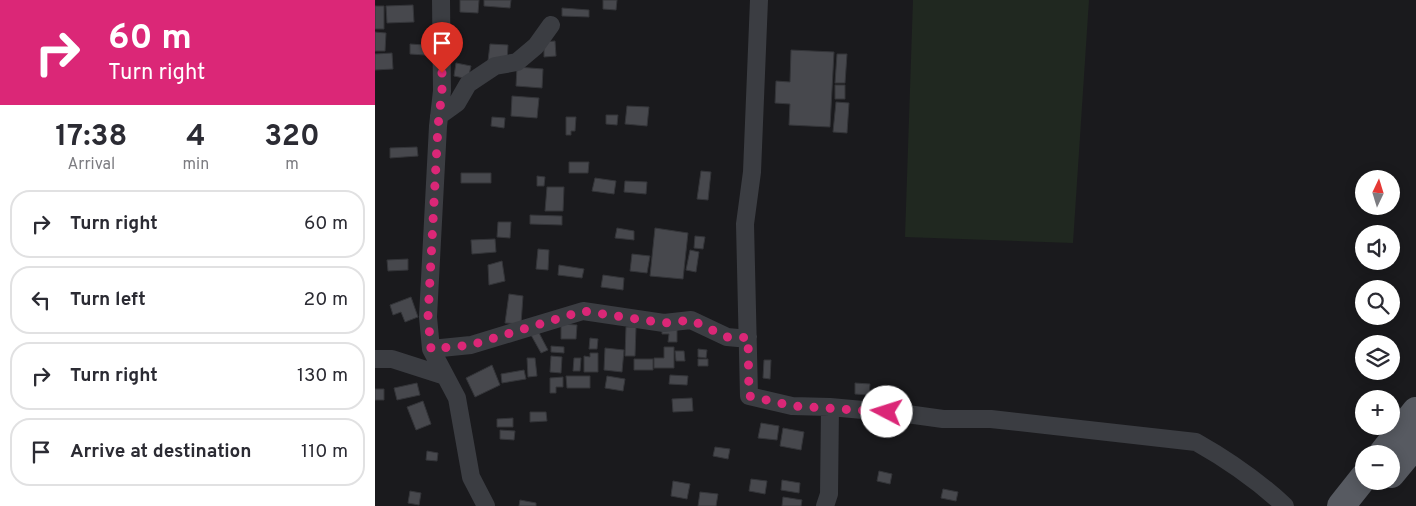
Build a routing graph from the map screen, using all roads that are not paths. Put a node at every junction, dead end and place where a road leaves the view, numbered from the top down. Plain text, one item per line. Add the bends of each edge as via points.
1 (441, 0) edge
2 (759, 0) edge
3 (551, 25) dead end
4 (439, 116) junction
5 (748, 337) junction
6 (431, 349) junction
7 (375, 359) edge
8 (445, 376) junction
9 (829, 407) junction
10 (1416, 411) edge
11 (1416, 444) edge
12 (1389, 445) edge
13 (1400, 463) edge
14 (1355, 488) edge
15 (1378, 490) edge
16 (486, 506) edge
17 (825, 506) edge
18 (1285, 506) edge
19 (1341, 506) edge
20 (1365, 506) edge

1 - 4 street via 442,91
2 - 5 street via 752,172 745,224
3 - 4 street via 536,46 517,62 495,66 468,84 457,104
4 - 6 street via 428,317
5 - 6 street via 727,337 691,320 664,323 583,311 471,345
5 - 9 street via 749,396 793,406
6 - 8 street
7 - 8 street via 392,360
8 - 16 street via 457,398 471,477
9 - 17 street via 829,494
9 - 18 street via 943,419 999,420 1196,442 1267,489
10 - 12 main road
11 - 13 main road
14 - 19 main road
15 - 20 main road

